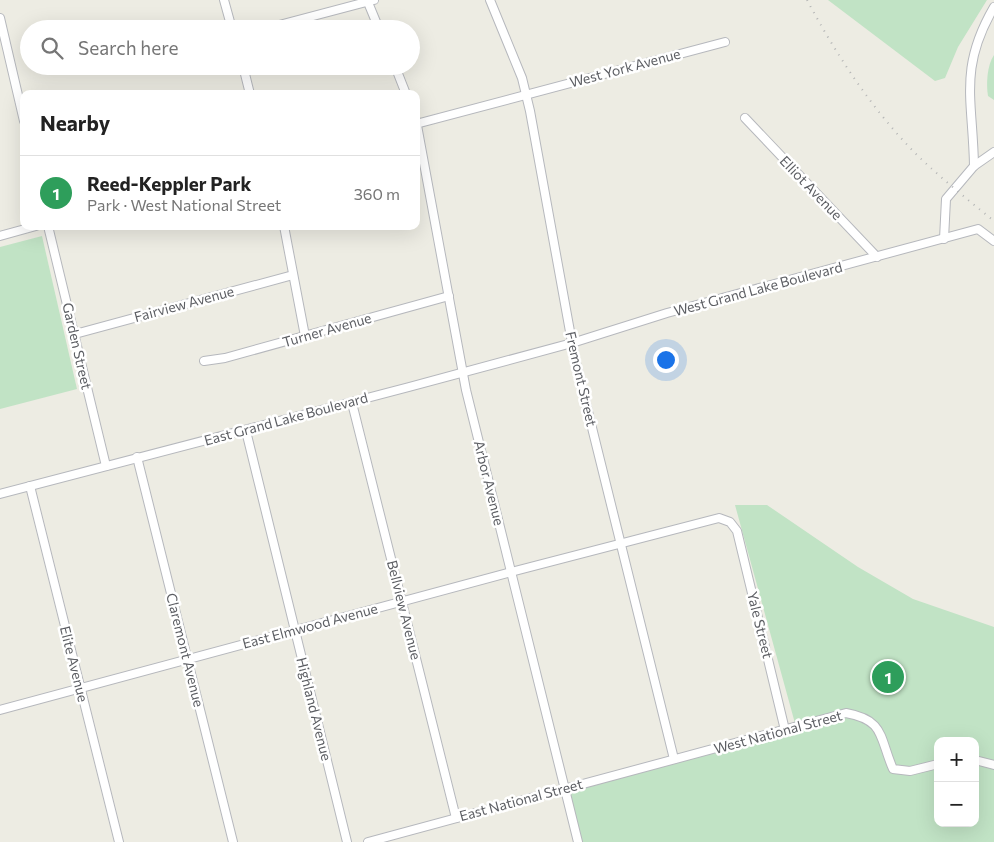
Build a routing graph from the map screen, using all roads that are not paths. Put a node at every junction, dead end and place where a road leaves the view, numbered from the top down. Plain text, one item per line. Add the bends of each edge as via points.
1 (224, 0) edge
2 (490, 0) edge
3 (370, 1) edge
4 (994, 7) edge
5 (0, 18) edge
6 (230, 20) edge
7 (298, 20) edge
8 (376, 20) edge
9 (724, 42) dead end
10 (245, 75) edge
11 (399, 75) edge
12 (249, 90) edge
13 (404, 90) edge
14 (526, 95) junction
15 (20, 104) edge
16 (744, 118) dead end
17 (420, 122) edge
18 (420, 139) edge
19 (994, 152) edge
20 (974, 166) junction
21 (22, 230) edge
22 (49, 230) edge
23 (285, 230) edge
24 (0, 236) edge
25 (944, 239) junction
26 (994, 241) edge
27 (876, 257) junction
28 (293, 274) junction
29 (449, 296) junction
30 (74, 334) junction
31 (305, 336) junction
32 (572, 343) junction
33 (204, 361) dead end
34 (463, 372) junction
35 (352, 402) junction
36 (246, 431) junction
37 (137, 457) junction
38 (106, 466) junction
39 (30, 486) junction
40 (0, 494) edge
41 (730, 522) joint
42 (621, 543) junction
43 (511, 572) junction
44 (402, 601) junction
45 (294, 630) junction
46 (187, 659) junction
47 (80, 688) junction
48 (0, 710) edge
49 (785, 730) junction
50 (674, 759) junction
51 (979, 761) edge
52 (934, 765) edge
53 (994, 765) edge
54 (565, 788) junction
55 (456, 818) junction
56 (119, 842) edge
57 (233, 842) edge
58 (348, 842) edge
59 (368, 842) edge
60 (578, 842) edge

1 - 6 street
2 - 14 street, Fremont Street
3 - 7 street
3 - 8 street
4 - 20 street via 981,30 968,86 974,131
5 - 15 street
9 - 14 street, West York Avenue
10 - 12 street
11 - 13 street
14 - 17 street, West York Avenue
14 - 32 street, Fremont Street
16 - 27 street, Elliot Avenue
18 - 29 street, Arbor Avenue
19 - 20 street
20 - 25 street via 946,199
21 - 24 street
22 - 30 street, Garden Street
23 - 28 street
25 - 26 street, West Grand Lake Boulevard via 978,229
25 - 27 street, West Grand Lake Boulevard
27 - 32 street, West Grand Lake Boulevard via 667,313
28 - 30 street, Fairview Avenue
28 - 31 street
29 - 31 street, Turner Avenue
29 - 34 street, Arbor Avenue
30 - 38 street, Garden Street
31 - 33 street, Turner Avenue
32 - 34 street, East Grand Lake Boulevard
32 - 42 street, Fremont Street
34 - 35 street, East Grand Lake Boulevard
34 - 43 street, Arbor Avenue
35 - 36 street, East Grand Lake Boulevard
35 - 44 street, Bellview Avenue
36 - 37 street, East Grand Lake Boulevard
36 - 45 street, Highland Avenue
37 - 38 street, East Grand Lake Boulevard
37 - 46 street, Claremont Avenue
38 - 39 street, East Grand Lake Boulevard
39 - 40 street, East Grand Lake Boulevard
39 - 47 street, Elite Avenue
41 - 42 street, East Elmwood Avenue via 719,518
41 - 49 street, Yale Street via 738,535
42 - 43 street, East Elmwood Avenue
42 - 50 street, Fremont Street
43 - 44 street, East Elmwood Avenue
43 - 54 street, Arbor Avenue
44 - 45 street, East Elmwood Avenue
44 - 55 street, Bellview Avenue
45 - 46 street, East Elmwood Avenue
45 - 58 street, Highland Avenue
46 - 47 street, East Elmwood Avenue
46 - 57 street, Claremont Avenue
47 - 48 street, East Elmwood Avenue
47 - 56 street, Elite Avenue
49 - 50 street, West National Street
49 - 52 street, West National Street via 846,713 864,716 881,731 893,769 910,771
50 - 54 street, East National Street
51 - 53 street
54 - 55 street, East National Street
54 - 60 street, Arbor Avenue
55 - 59 street, East National Street

